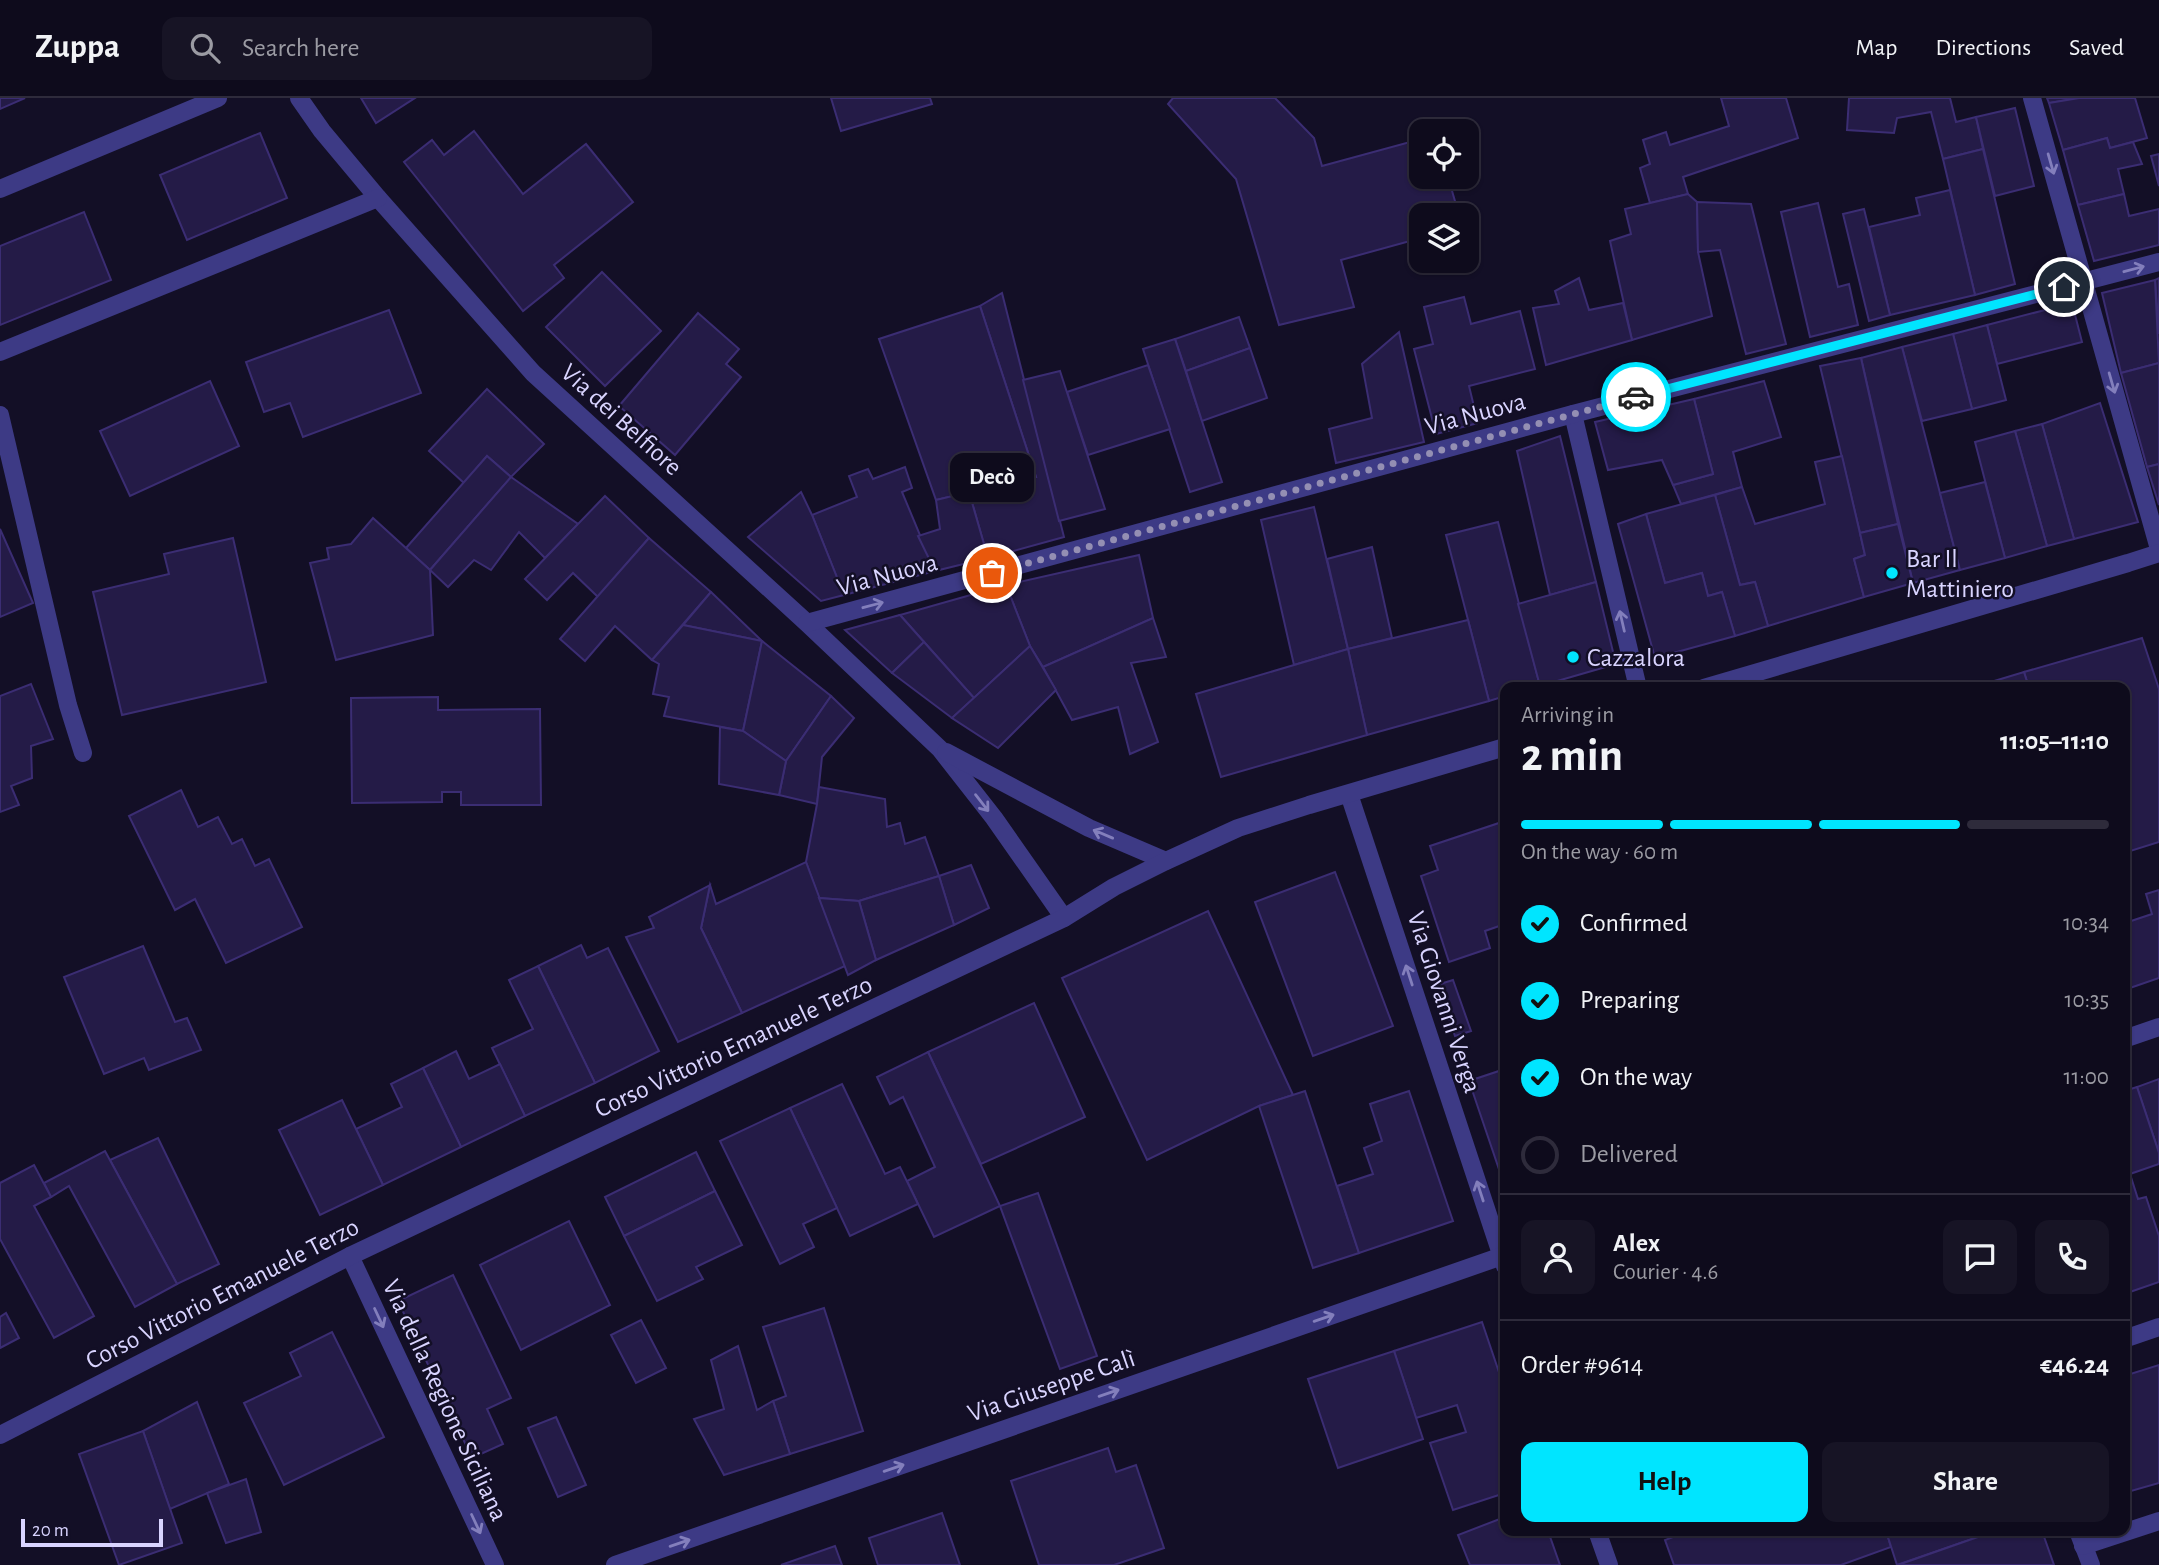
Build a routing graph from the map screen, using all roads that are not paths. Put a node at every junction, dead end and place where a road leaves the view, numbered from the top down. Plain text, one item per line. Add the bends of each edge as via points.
1 (218, 98) edge
2 (299, 98) edge
3 (2032, 98) edge
4 (0, 189) edge
5 (378, 198) junction
6 (2159, 262) edge
7 (2084, 283) junction
8 (0, 352) edge
9 (1573, 414) junction
10 (0, 415) edge
11 (2159, 551) edge
12 (807, 623) junction
13 (1765, 670) junction
14 (1637, 682) edge
15 (1724, 682) edge
16 (1770, 682) edge
17 (940, 749) junction
18 (1500, 749) edge
19 (83, 753) dead end
20 (1349, 794) junction
21 (1166, 861) junction
22 (1064, 918) junction
23 (2159, 1027) edge
24 (2130, 1037) edge
25 (1500, 1247) edge
26 (350, 1256) junction
27 (1500, 1260) edge
28 (2159, 1327) edge
29 (2130, 1337) edge
30 (0, 1435) edge
31 (2159, 1521) edge
32 (2130, 1528) edge
33 (1599, 1536) edge
34 (2081, 1539) edge
35 (495, 1565) edge
36 (615, 1565) edge
37 (1609, 1565) edge
38 (2091, 1565) edge

1 - 4 street
2 - 5 street, Via dei Belfiore
3 -> 7 street
5 - 8 street
5 - 12 street, Via dei Belfiore via 533,373
7 -> 6 street, Via Nuova
7 - 9 street, Via Nuova
7 -> 11 street
12 -> 9 street, Via Nuova
14 -> 9 street
10 - 19 street
11 - 13 street
12 - 17 street, Via dei Belfiore
13 - 15 street
13 - 16 street
21 -> 17 street via 1089,828
17 -> 22 street
18 - 20 street, Corso Vittorio Emanuele Terzo
20 - 21 street, Corso Vittorio Emanuele Terzo via 1238,828
25 -> 20 street, Via Giovanni Verga
21 - 22 street, Corso Vittorio Emanuele Terzo
22 - 26 street, Corso Vittorio Emanuele Terzo
23 - 24 street
26 - 30 street, Corso Vittorio Emanuele Terzo
26 -> 35 street, Via della Regione Siciliana
36 -> 27 street, Via Giuseppe Calì
28 - 29 street
31 - 32 street
33 - 37 street
34 - 38 street

